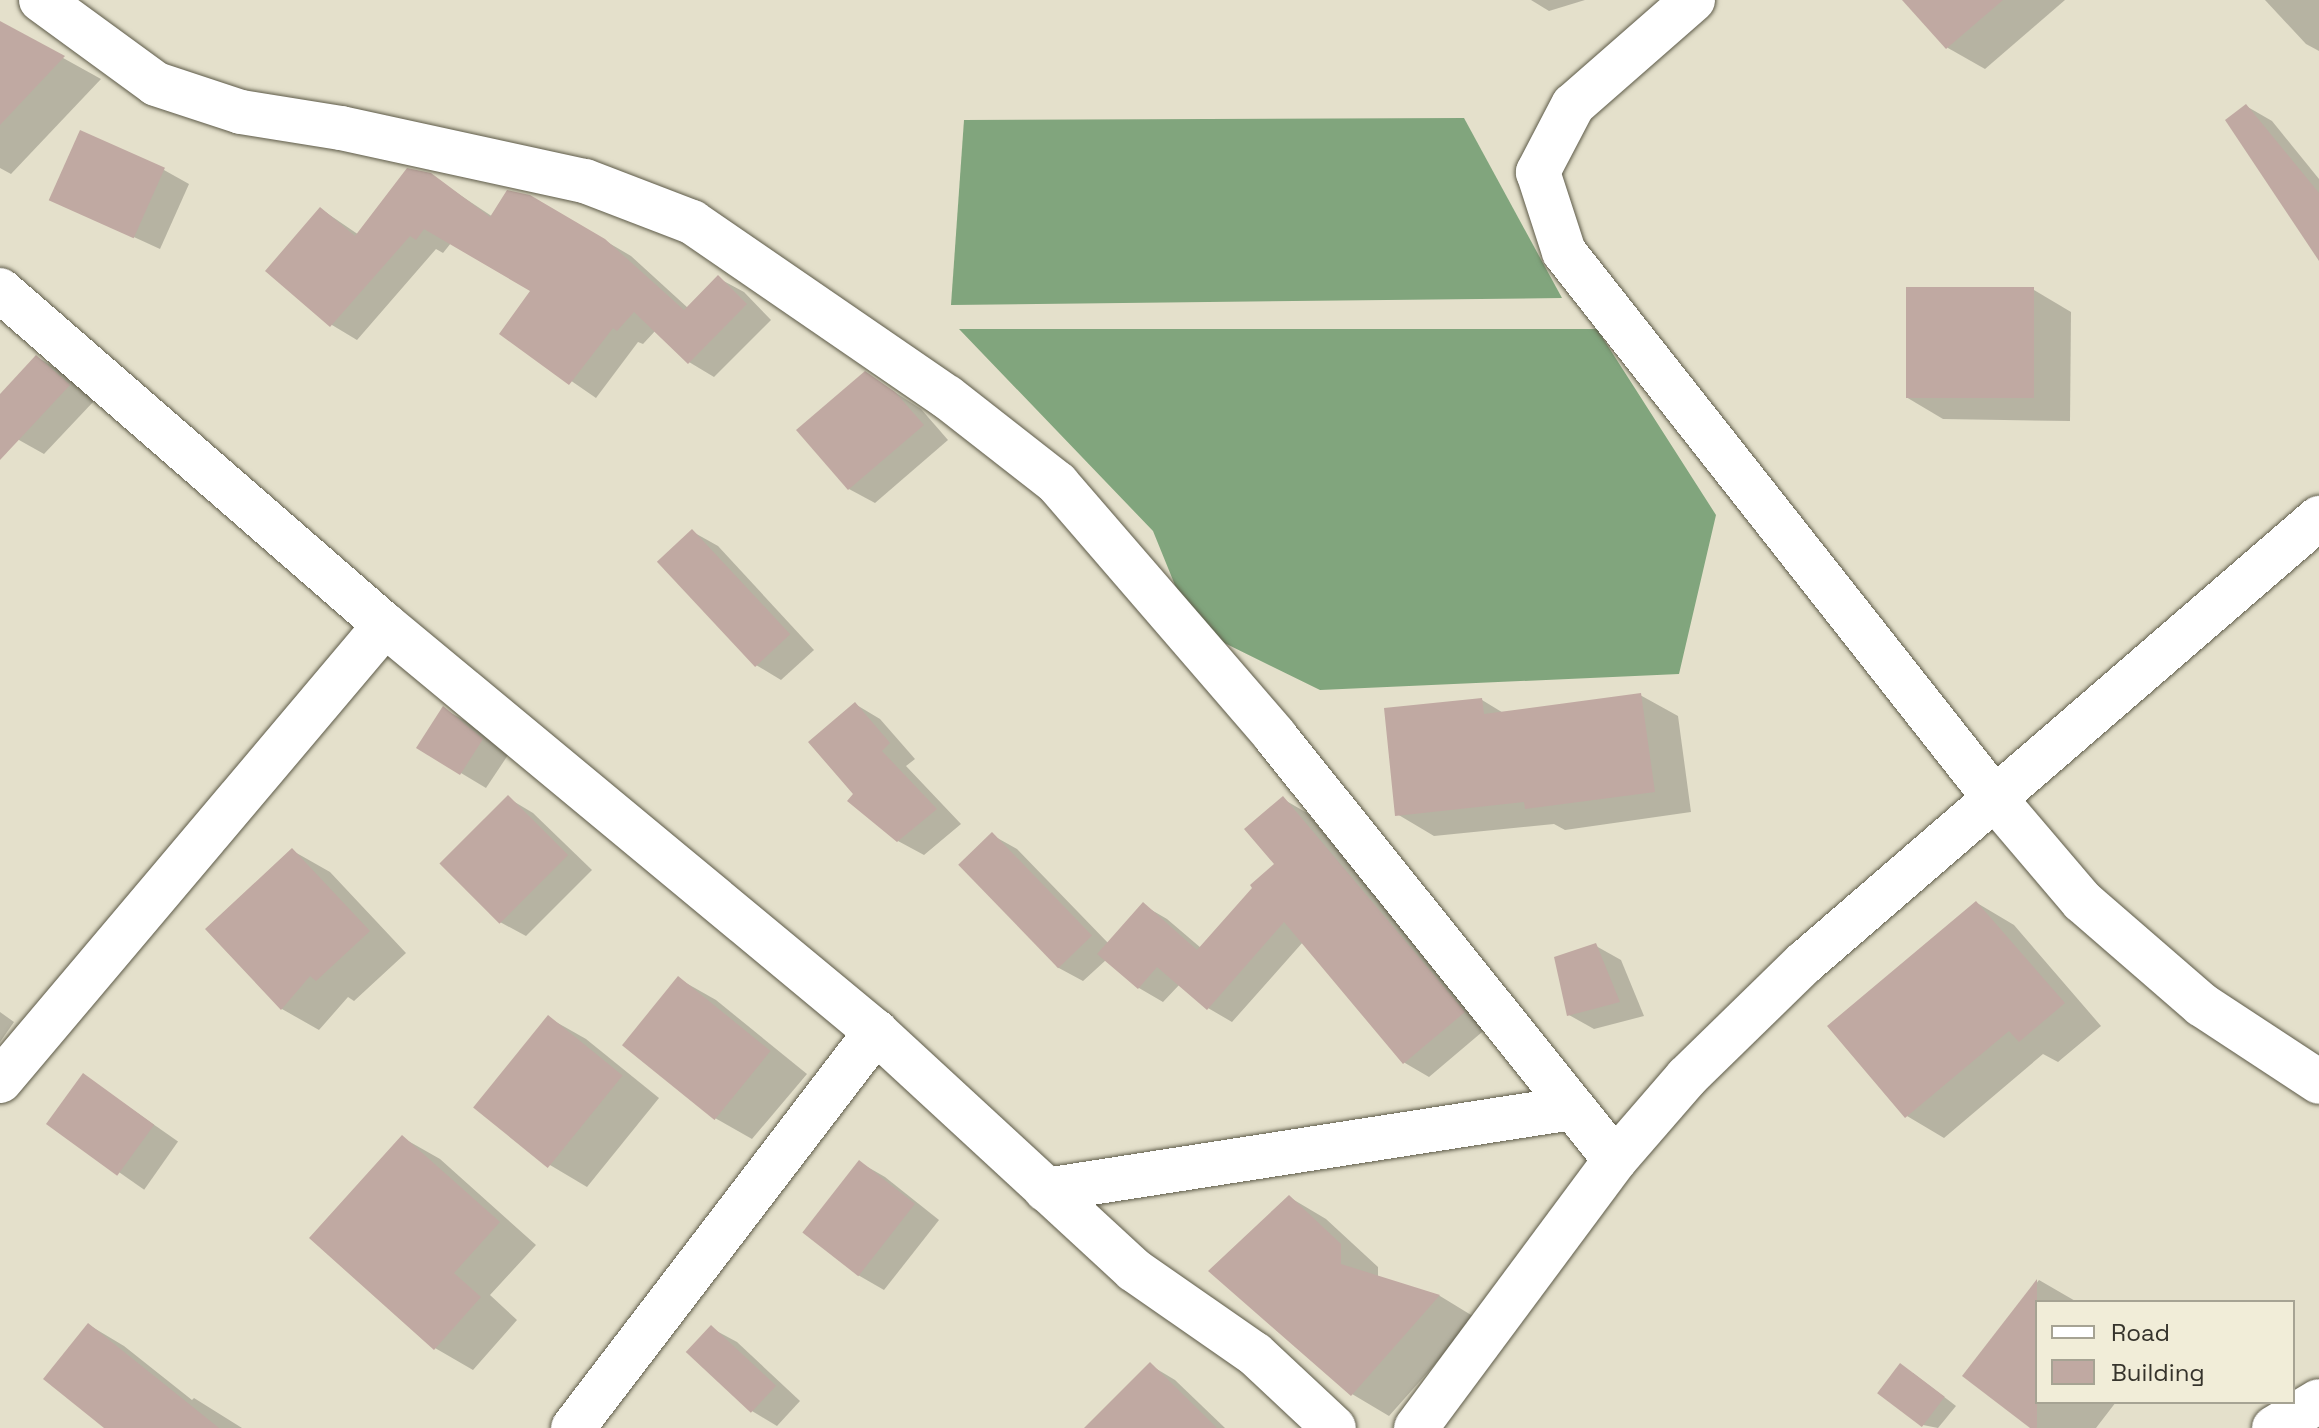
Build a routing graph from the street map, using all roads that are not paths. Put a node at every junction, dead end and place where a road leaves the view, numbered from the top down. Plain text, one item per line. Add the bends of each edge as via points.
1 (41, 0) edge
2 (1693, 0) edge
3 (0, 290) edge
4 (2319, 518) edge
5 (385, 625) junction
6 (1996, 800) junction
7 (876, 1032) junction
8 (0, 1081) edge
9 (2319, 1082) edge
10 (1572, 1108) junction
11 (1615, 1160) junction
12 (1046, 1190) junction
13 (2319, 1401) edge
14 (573, 1428) edge
15 (1334, 1428) edge
16 (1416, 1428) edge
17 (2274, 1428) edge

1 - 10 street via 156,84 241,112 585,181 692,222 947,397 1057,483 1275,736
2 - 6 street via 1573,105 1538,172 1564,252
3 - 5 street
4 - 6 street
5 - 7 street
5 - 8 street
6 - 9 street via 2082,901 2202,1005
6 - 11 street via 1804,963 1687,1077
7 - 12 street
7 - 14 street
10 - 11 street
10 - 12 street
11 - 16 street
12 - 15 street via 1134,1270 1255,1354
13 - 17 street

